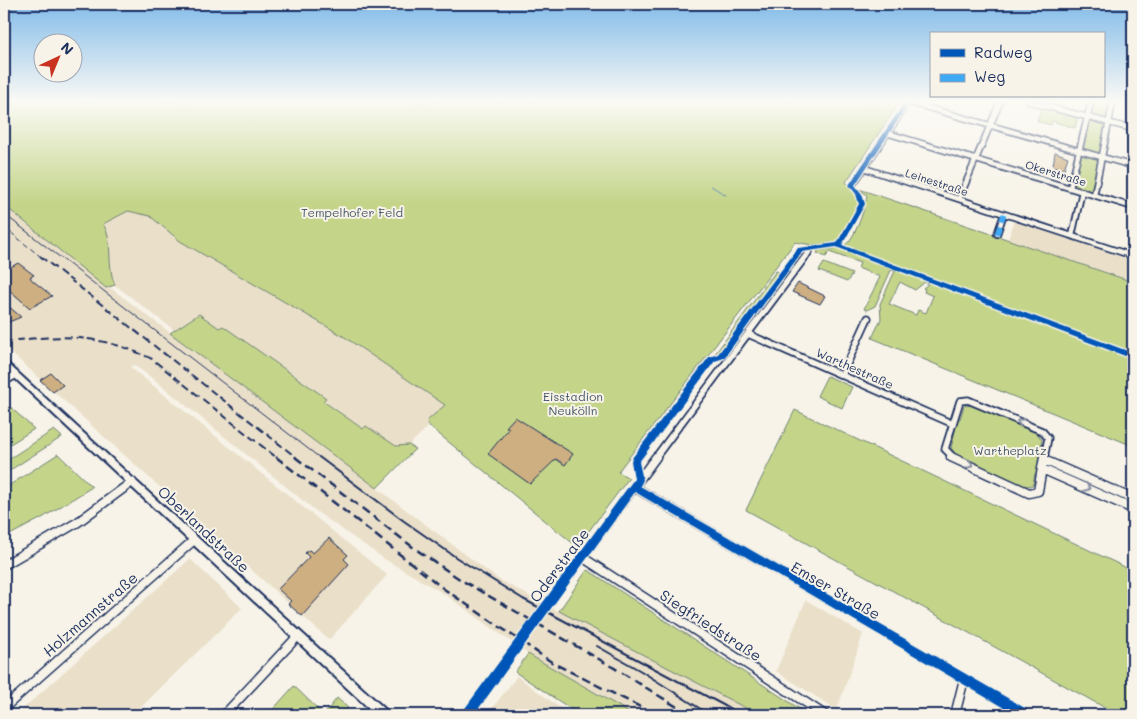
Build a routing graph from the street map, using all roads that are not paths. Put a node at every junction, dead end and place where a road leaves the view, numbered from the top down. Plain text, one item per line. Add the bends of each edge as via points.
1 (888, 136) edge
2 (895, 136) edge
3 (986, 136) edge
4 (1028, 136) edge
5 (1083, 136) edge
6 (1106, 136) edge
7 (1079, 150) junction
8 (1102, 157) junction
9 (976, 160) junction
10 (1133, 166) edge
11 (864, 168) junction
12 (854, 183) dead end
13 (1070, 188) junction
14 (1082, 191) junction
15 (1094, 195) junction
16 (959, 199) junction
17 (1133, 207) edge
18 (1004, 214) junction
19 (997, 234) dead end
20 (1072, 236) junction
21 (810, 251) dead end
22 (1133, 256) edge
23 (868, 318) dead end
24 (748, 334) junction
25 (4, 364) edge
26 (16, 375) junction
27 (842, 375) junction
28 (4, 382) edge
29 (953, 424) junction
30 (1044, 460) junction
31 (1042, 469) junction
32 (132, 482) junction
33 (634, 487) junction
34 (1133, 499) edge
35 (1133, 509) edge
36 (194, 540) junction
37 (582, 558) junction
38 (4, 565) edge
39 (298, 636) junction
40 (964, 679) junction
41 (4, 708) edge
42 (224, 715) edge
43 (383, 715) edge
44 (466, 715) edge
45 (825, 715) edge
46 (956, 715) edge
47 (1026, 715) edge

1 - 11 street
2 - 9 street, Okerstraße
3 - 9 street
4 - 7 street
5 - 7 street
6 - 8 street
7 - 8 street
7 - 13 street
8 - 10 street
8 - 15 street
9 - 13 street, Okerstraße
9 - 16 street
11 - 12 street via 863,175
11 - 16 street, Leinestraße
13 - 14 street, Okerstraße
14 - 15 street, Okerstraße
14 - 20 street
15 - 17 street, Okerstraße
16 - 18 street, Leinestraße
18 - 19 street
18 - 20 street, Leinestraße
20 - 22 street, Leinestraße
21 - 24 street, Oderstraße
23 - 27 street
24 - 27 street, Warthestraße
24 - 33 street, Oderstraße
25 - 26 street, Oberlandstraße
26 - 28 street
26 - 32 street, Oberlandstraße
27 - 29 street, Warthestraße
30 -> 29 street via 1048,438 1042,431 968,400 960,401
29 -> 31 street via 945,449 950,456 1029,493 1038,491
30 - 31 street
30 - 34 street
31 -> 35 street
32 - 36 street, Oberlandstraße
32 - 38 street via 78,522
33 - 37 street, Oderstraße
33 - 40 street, Emser Straße
36 - 39 street, Oberlandstraße
36 - 41 street, Holzmannstraße
37 - 44 street, Oderstraße, bridge
37 - 45 street, Siegfriedstraße
39 - 42 street
39 - 43 street, Oberlandstraße
40 - 46 street
40 - 47 street, Emser Straße

